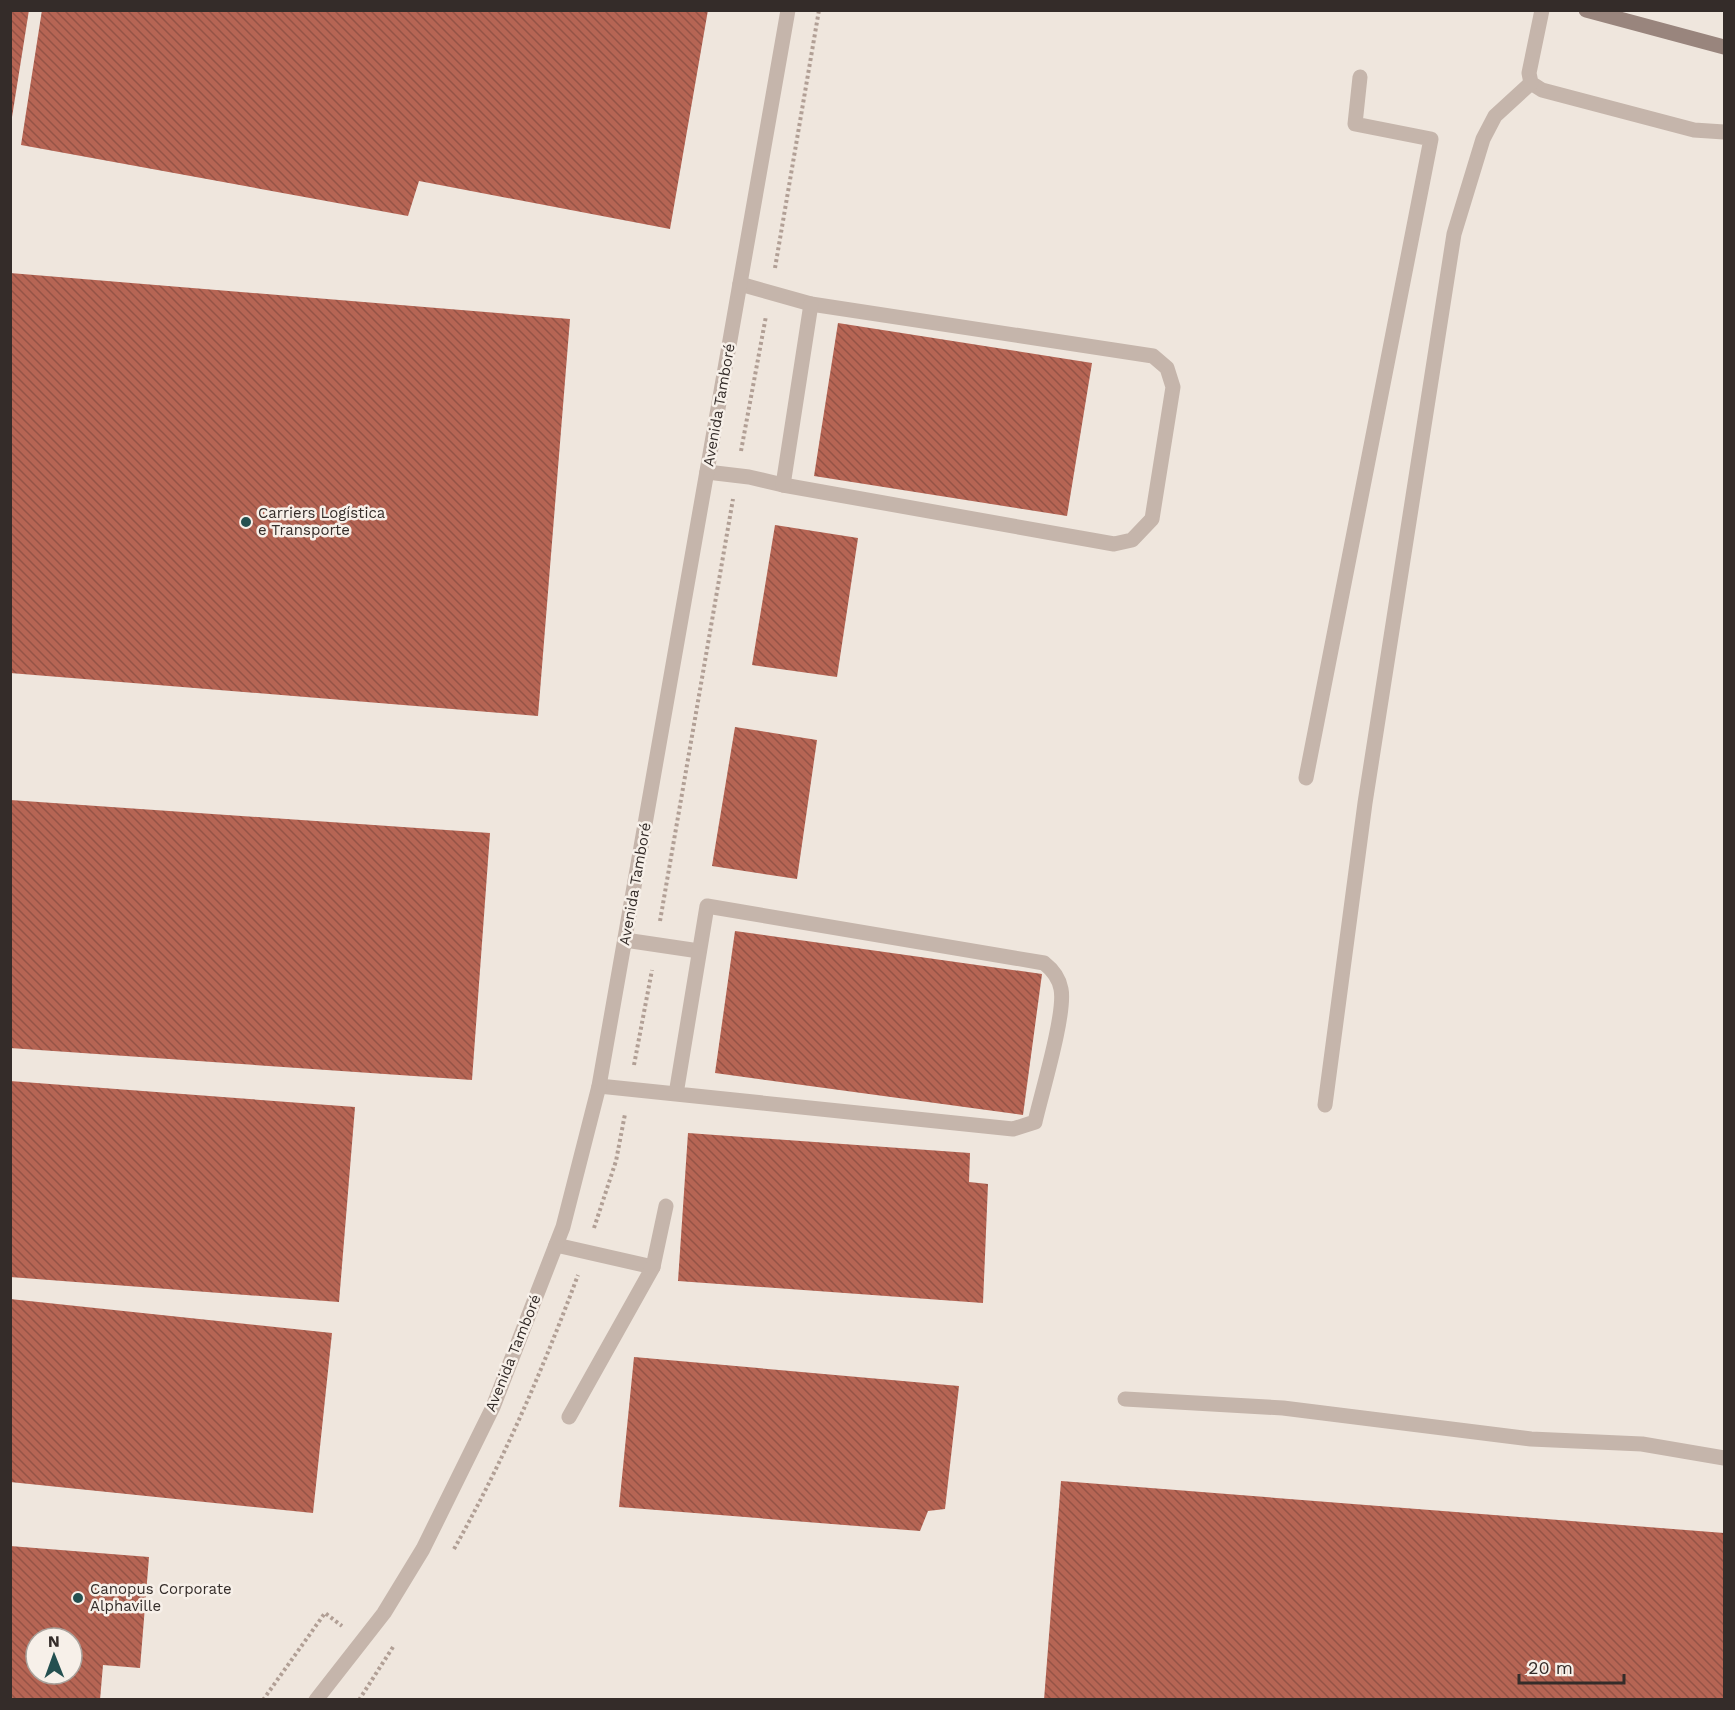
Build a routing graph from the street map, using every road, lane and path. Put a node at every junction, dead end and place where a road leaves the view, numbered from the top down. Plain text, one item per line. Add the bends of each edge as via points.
1 (788, 10) edge
2 (1542, 10) edge
3 (1586, 10) edge
4 (1725, 47) edge
5 (1360, 77) dead end
6 (1532, 83) junction
7 (1725, 132) edge
8 (740, 284) junction
9 (811, 304) junction
10 (707, 472) junction
11 (783, 485) junction
12 (1306, 778) dead end
13 (625, 940) junction
14 (699, 951) junction
15 (599, 1086) junction
16 (676, 1094) junction
17 (1325, 1105) dead end
18 (666, 1206) dead end
19 (556, 1245) junction
20 (653, 1267) junction
21 (1125, 1399) dead end
22 (569, 1417) dead end
23 (1725, 1458) edge
24 (362, 1642) junction
25 (263, 1700) edge
26 (316, 1700) edge

1 - 8 street, Avenida Tamboré
2 - 6 street via 1529,73
3 - 4 main road
5 - 12 street via 1355,124 1431,139
6 - 7 street via 1542,90 1694,130
6 - 17 street via 1495,116 1483,139 1454,234 1365,803
8 - 9 street
8 - 10 street, Avenida Tamboré
9 - 11 street
9 - 11 street via 1153,356 1167,368 1173,387 1156,497 1152,519 1132,540 1114,544
10 - 11 street
10 - 13 street, Avenida Tamboré
13 - 14 street
13 - 15 street, Avenida Tamboré
14 - 16 street
14 - 16 street via 707,906 1044,963 1055,972 1062,990 1059,1014 1035,1122 1013,1129
15 - 16 street
15 - 19 street, Avenida Tamboré
18 - 20 street
19 - 20 street
19 - 24 street, Avenida Tamboré via 493,1407 433,1528 384,1613
20 - 22 street
21 - 23 street via 1284,1408 1531,1439 1642,1444
24 - 25 path via 325,1613
24 - 26 street, Avenida Tamboré

